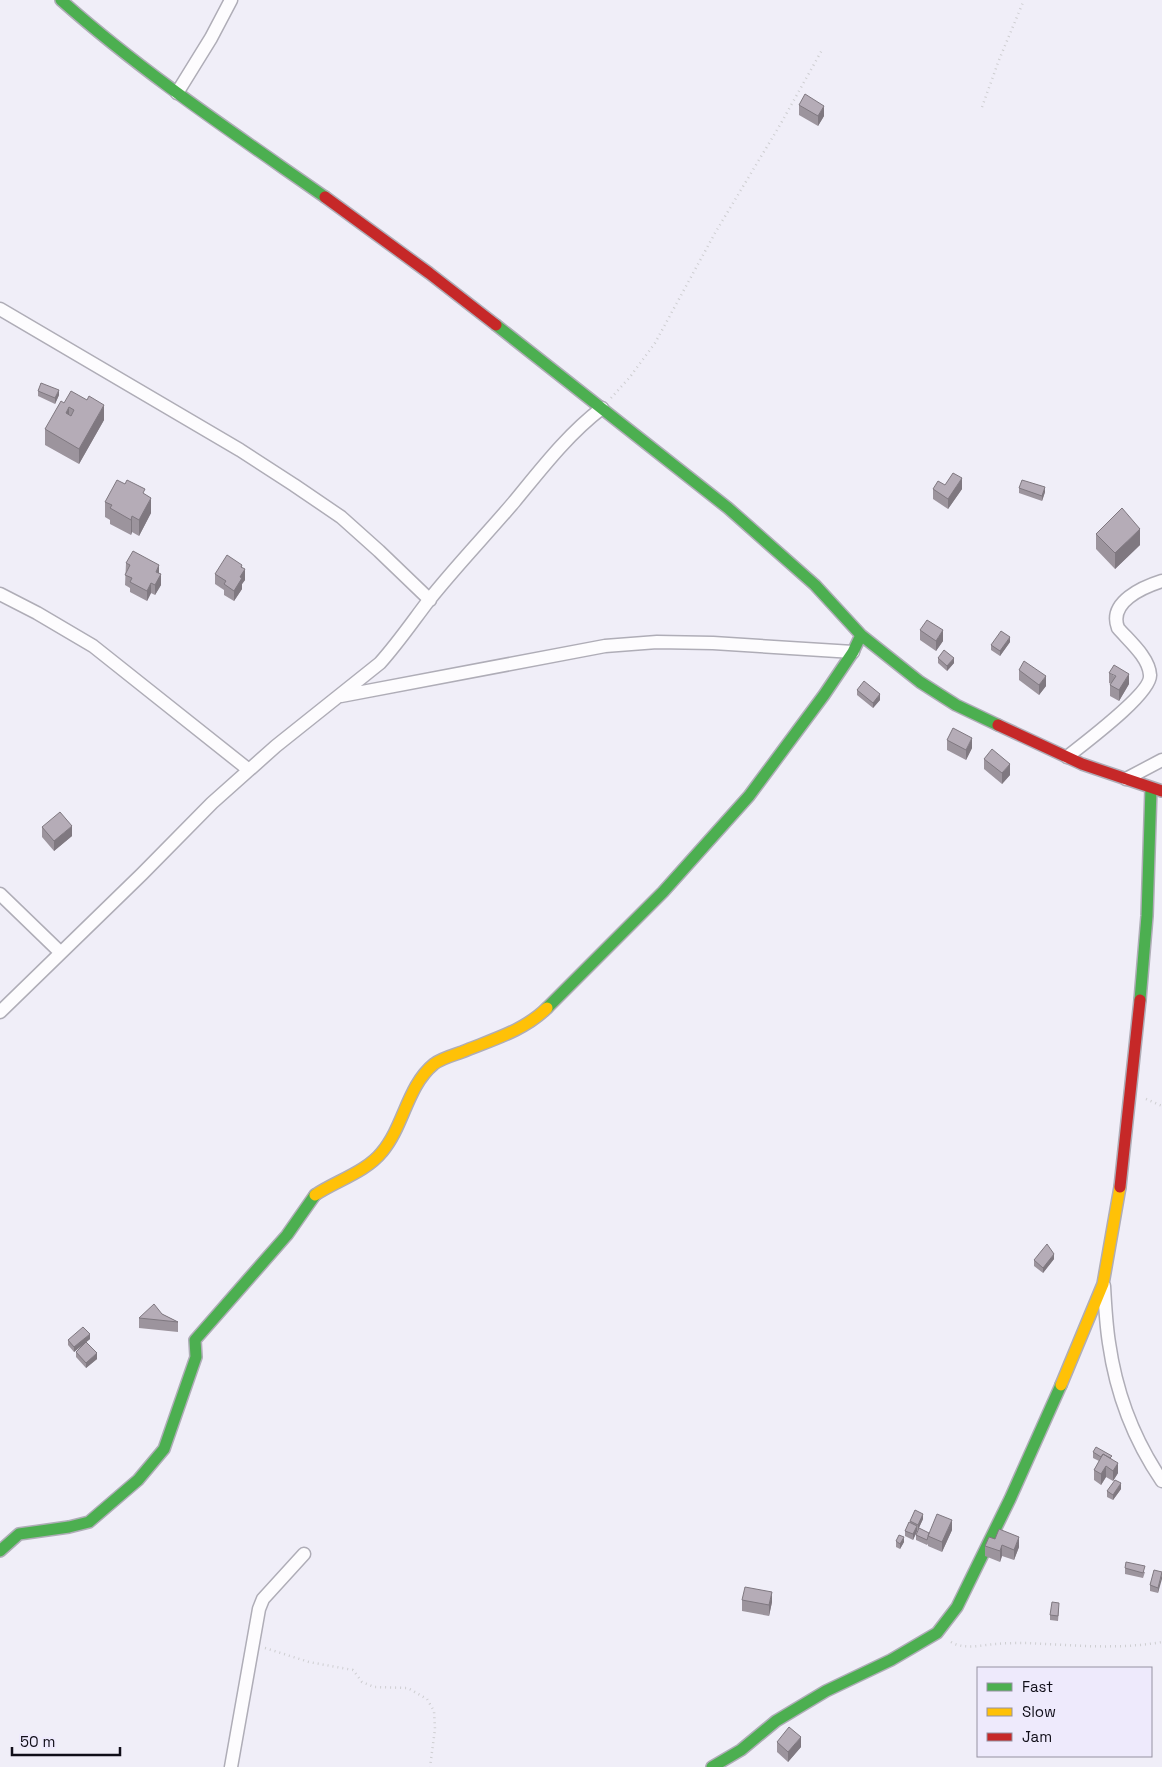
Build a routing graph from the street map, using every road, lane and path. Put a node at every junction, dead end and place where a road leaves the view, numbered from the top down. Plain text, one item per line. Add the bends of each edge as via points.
1 (61, 0) edge
2 (231, 0) edge
3 (1024, 0) edge
4 (822, 50) dead end
5 (177, 93) junction
6 (982, 107) dead end
7 (0, 309) edge
8 (602, 408) junction
9 (1162, 581) edge
10 (0, 594) edge
11 (430, 600) junction
12 (861, 635) junction
13 (853, 652) junction
14 (339, 697) junction
15 (1067, 757) junction
16 (1162, 760) edge
17 (249, 770) junction
18 (1126, 779) junction
19 (1157, 790) edge
20 (0, 894) edge
21 (60, 952) junction
22 (0, 1012) edge
23 (1103, 1284) junction
24 (1162, 1481) edge
25 (0, 1551) edge
26 (304, 1554) dead end
27 (937, 1633) junction
28 (1162, 1642) edge
29 (252, 1644) junction
30 (231, 1767) edge
31 (430, 1767) edge
32 (712, 1767) edge

1 - 5 street via 100,35
2 - 5 street via 212,38
3 - 6 path
4 - 8 path via 655,343
5 - 8 street via 384,240
7 - 11 street via 294,485 341,517
8 - 11 street via 558,448
8 - 12 street via 768,542 815,585
9 - 15 street via 1138,590 1126,600 1118,610 1115,622 1145,659 1151,674 1150,683 1109,723
10 - 17 street via 93,646
11 - 14 street via 380,663
12 - 13 street
12 - 15 street via 920,682 956,705
13 - 14 street via 713,642 605,646
13 - 25 street via 749,796 663,892 540,1015 510,1034 437,1062 425,1072 394,1136 381,1154 357,1172 318,1192 308,1202 286,1235 196,1340 196,1357 164,1448 138,1480 89,1522 19,1534
14 - 17 street
15 - 18 street
16 - 18 street
17 - 21 street
18 - 19 street
19 - 23 street via 1139,1019 1122,1177
20 - 21 street
21 - 22 street
23 - 24 street via 1109,1343 1123,1405 1148,1461
23 - 27 street via 1010,1499 956,1606
26 - 29 street via 263,1599
27 - 28 path via 957,1646 1012,1643 1097,1647
27 - 32 street via 891,1660 826,1691 776,1721 740,1750
29 - 30 street
29 - 31 path via 309,1662 353,1670 362,1682 374,1687 408,1688 427,1699 434,1711 435,1729

